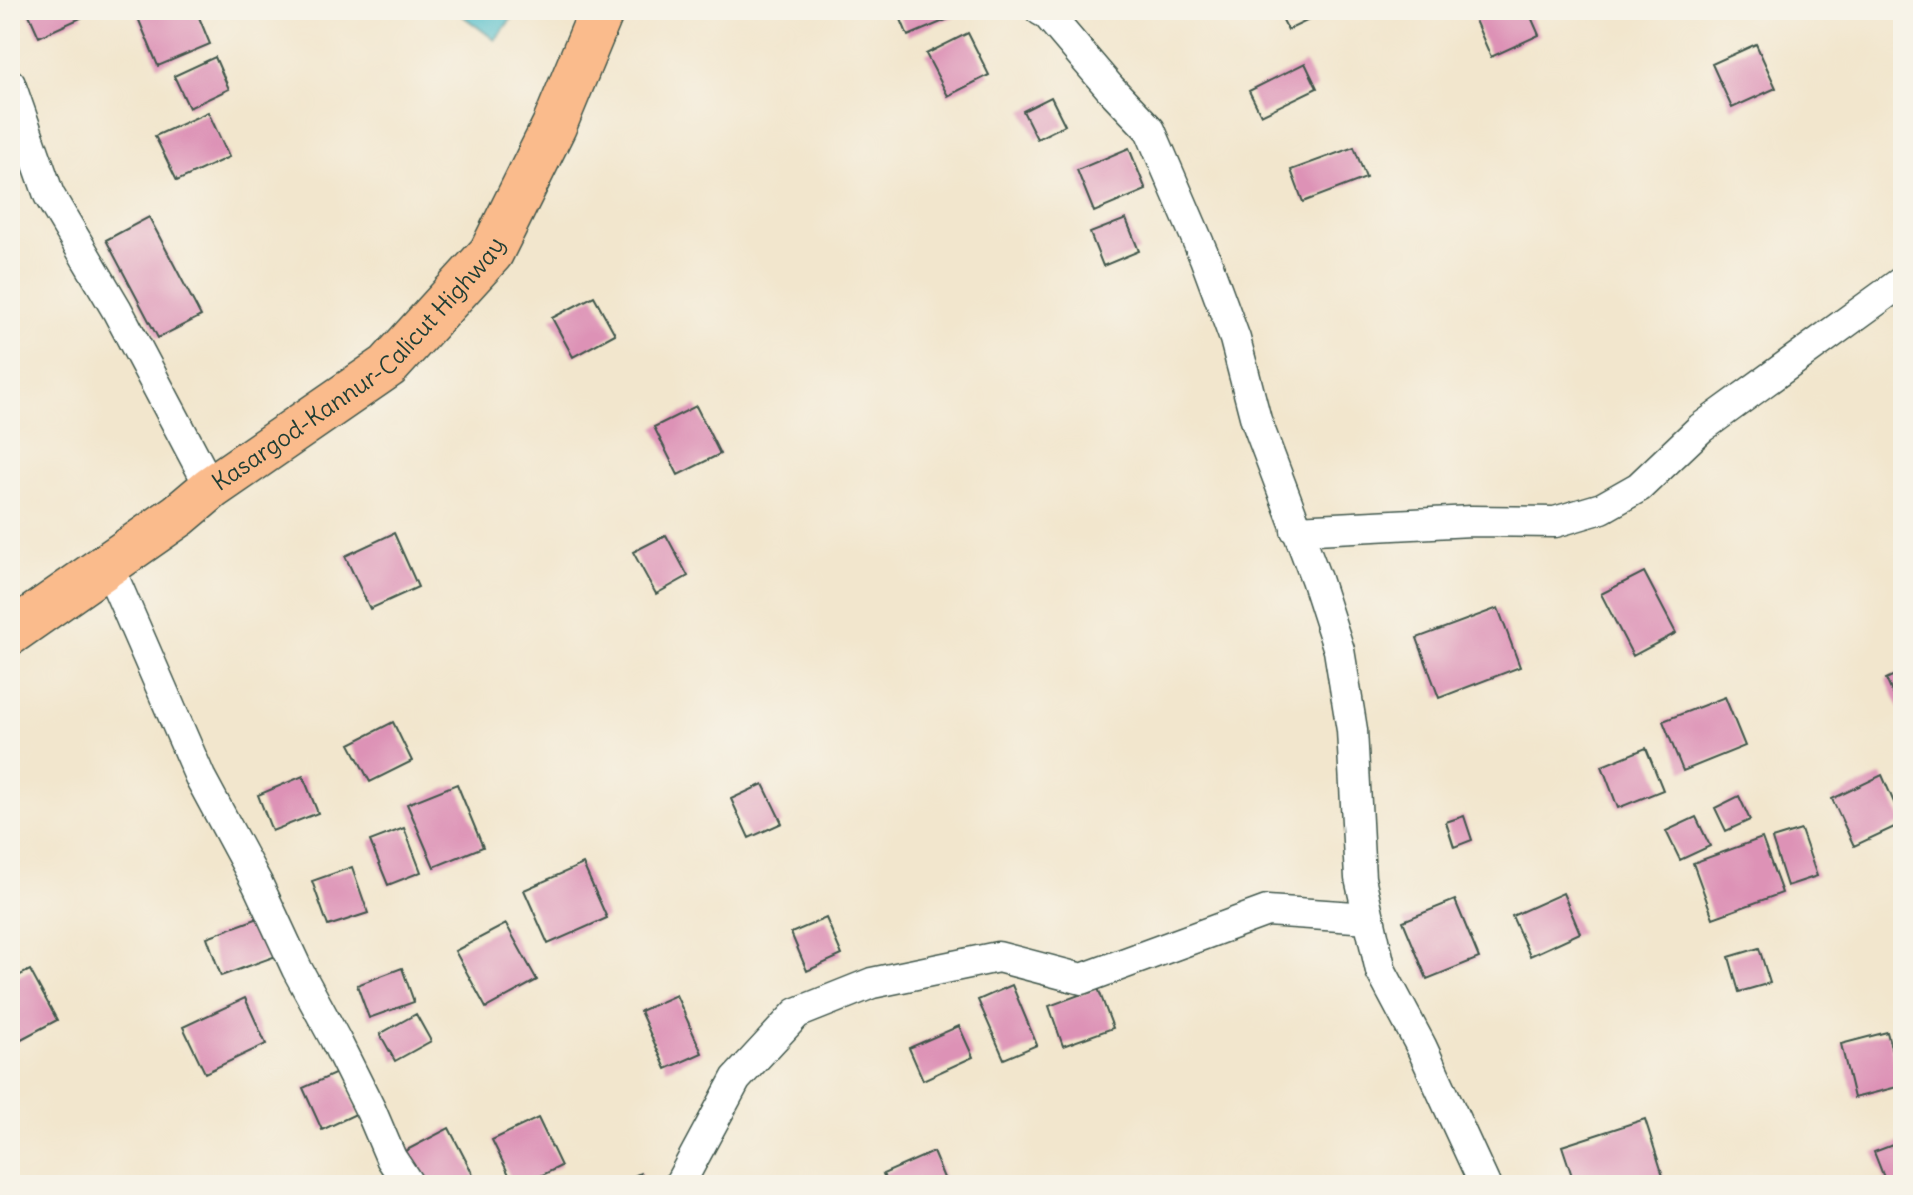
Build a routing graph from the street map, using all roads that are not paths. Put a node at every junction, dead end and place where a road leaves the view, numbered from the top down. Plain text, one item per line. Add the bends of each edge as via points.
1 (602, 10) edge
2 (1040, 10) edge
3 (10, 84) edge
4 (1903, 281) edge
5 (211, 488) junction
6 (1296, 530) junction
7 (108, 565) junction
8 (10, 633) edge
9 (1369, 918) junction
10 (409, 1185) edge
11 (679, 1185) edge
12 (1485, 1185) edge

1 - 5 highway, Kasargod-Kannur-Calicut Highway via 554,126 491,253 388,366
2 - 6 street via 1150,130 1230,326 1256,420
3 - 5 street via 49,195
4 - 6 street via 1701,428 1639,487 1602,508 1555,522
5 - 7 highway, Kasargod-Kannur-Calicut Highway
6 - 9 street via 1339,650 1352,730 1360,878
7 - 8 highway, Kasargod-Kannur-Calicut Highway
7 - 10 street via 200,777
9 - 11 street via 1267,911 1082,979 998,957 872,983 797,1013 736,1079
9 - 12 street via 1381,971

